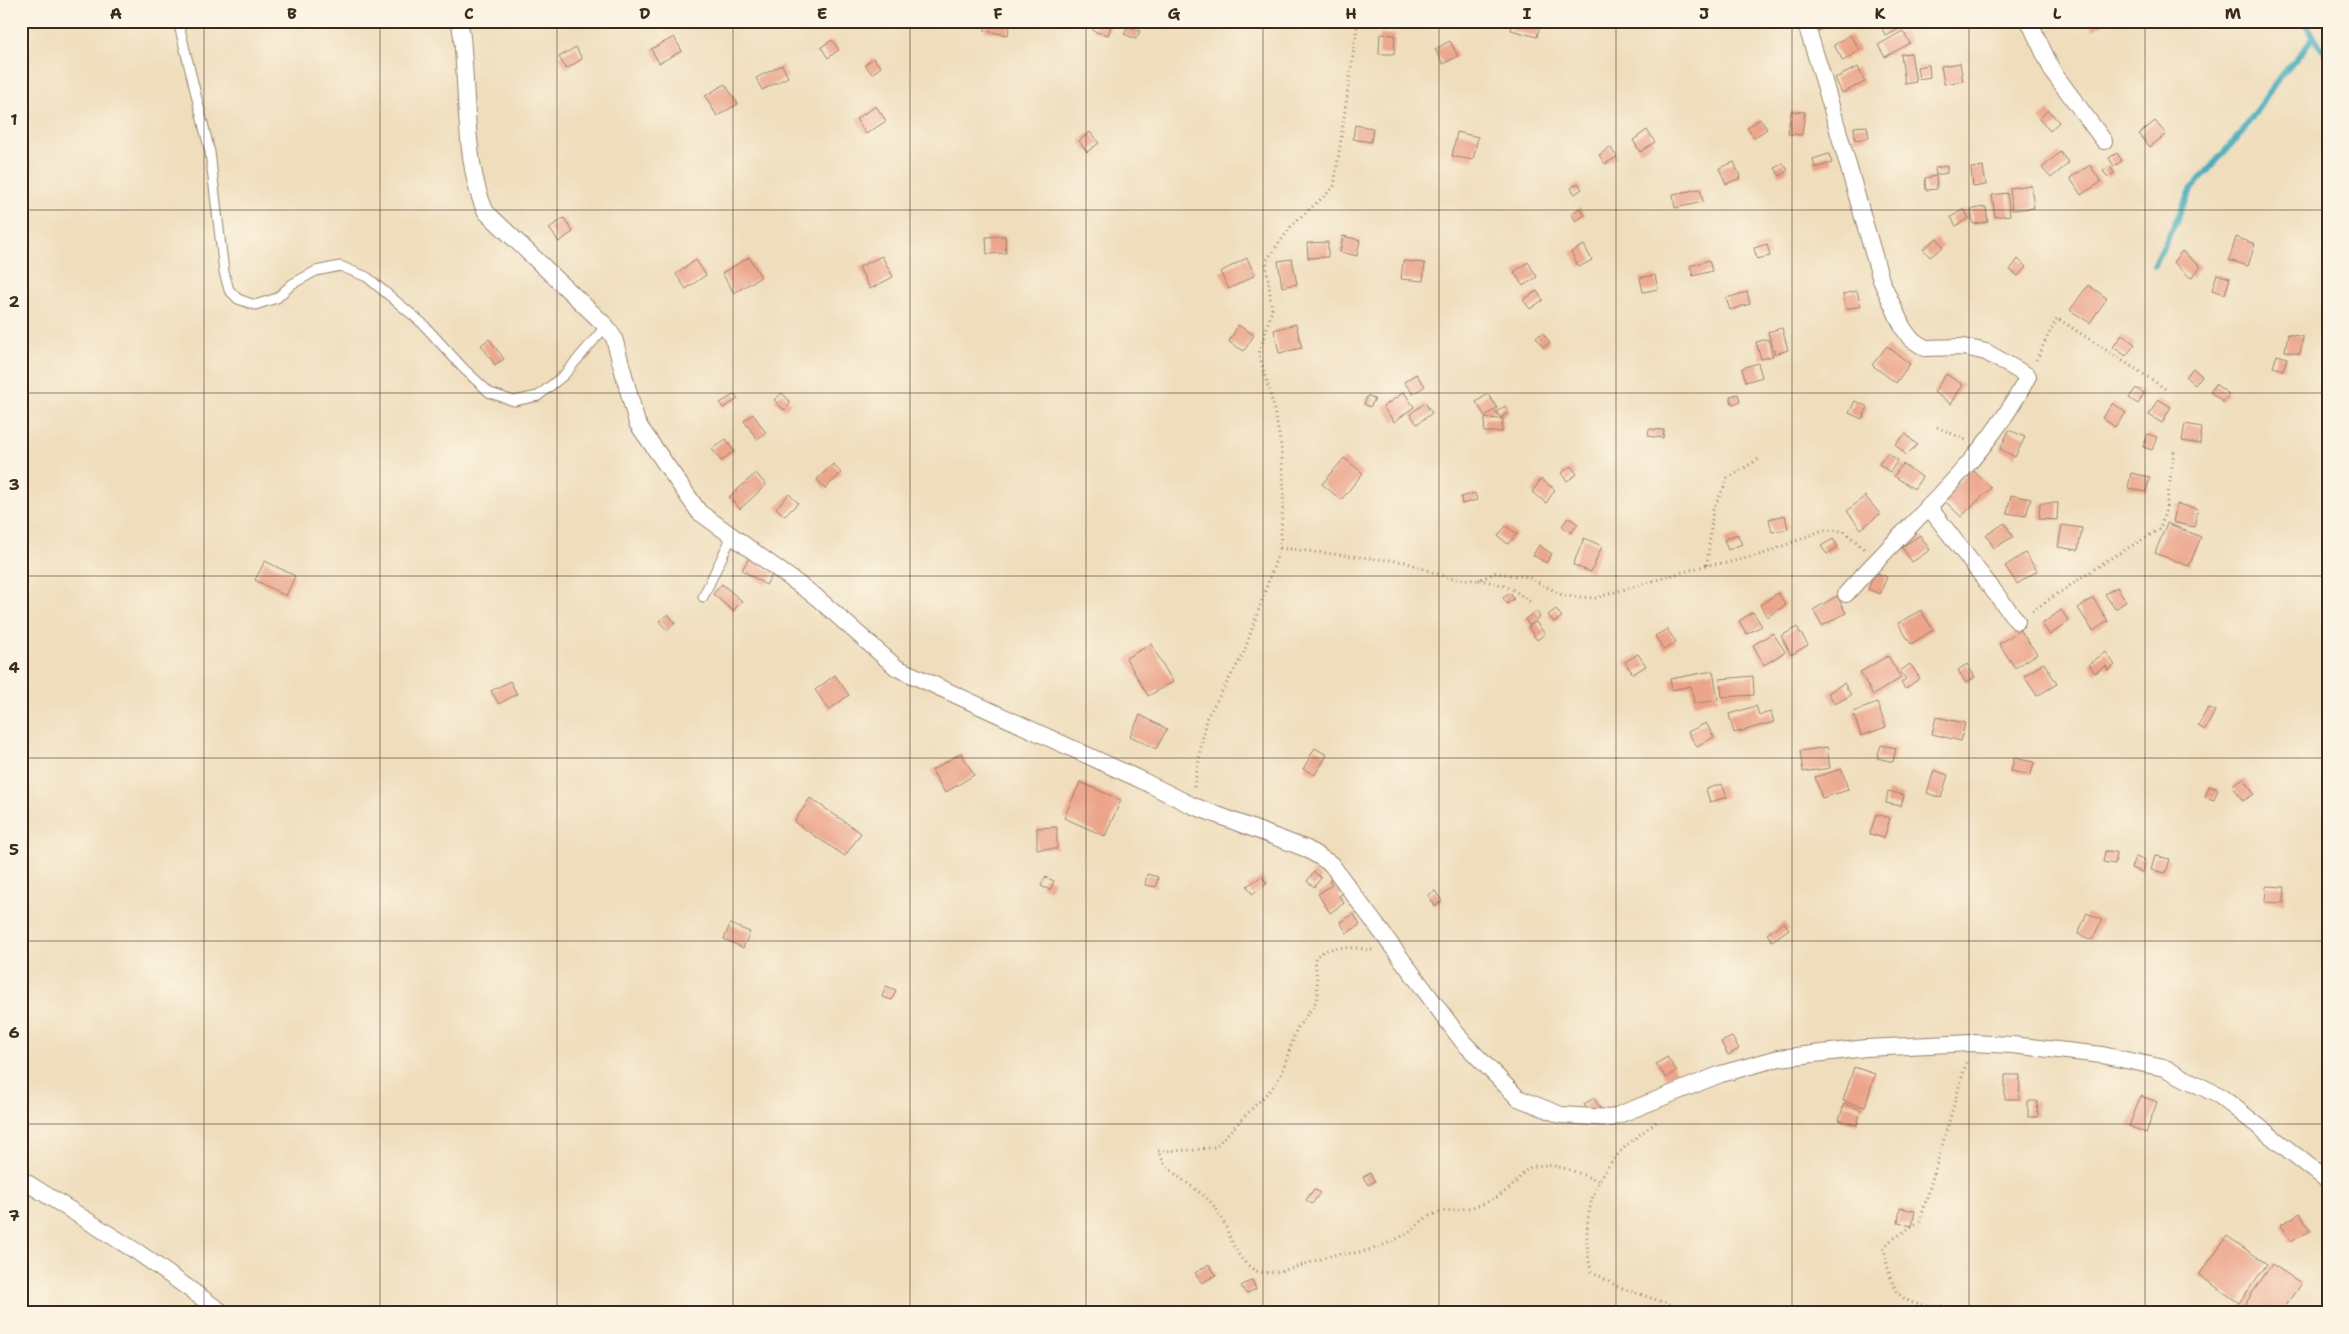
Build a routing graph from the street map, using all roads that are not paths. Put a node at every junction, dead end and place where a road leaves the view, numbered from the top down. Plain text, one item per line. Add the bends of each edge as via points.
1 (178, 21) edge
2 (459, 21) edge
3 (1805, 21) edge
4 (2029, 21) edge
5 (2104, 141) dead end
6 (606, 326) junction
7 (1928, 506) junction
8 (732, 536) junction
9 (1846, 594) dead end
10 (702, 597) dead end
11 (2018, 621) road end
12 (21, 1179) edge
13 (2328, 1181) edge
14 (223, 1313) edge

1 - 6 lane via 210,152 224,272 229,290 238,299 255,305 277,298 292,284 316,271 340,266 367,277 422,323 490,393 514,401 538,396 564,375
2 - 6 street via 467,123 480,200 486,212
3 - 7 street via 1881,280 1903,328 1910,339 1925,348 1964,347 1986,352 2028,376 2014,405 1983,447
4 - 5 street via 2053,72
6 - 8 street via 614,338 637,423 699,512
7 - 9 street
7 - 11 street
8 - 10 lane
8 - 13 street via 814,596 897,668 1191,805 1307,849 1331,864 1463,1042 1518,1098 1561,1115 1611,1118 1722,1074 1779,1058 1866,1048 1972,1043 2012,1045 2102,1055 2164,1068 2220,1096
12 - 14 street via 139,1254

